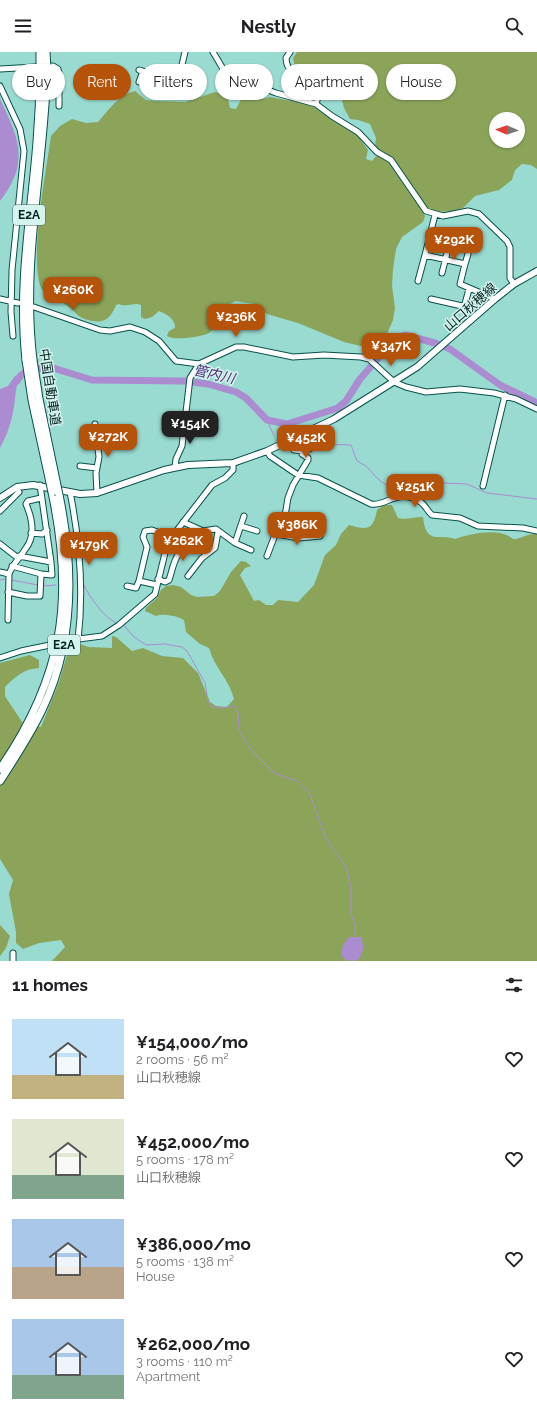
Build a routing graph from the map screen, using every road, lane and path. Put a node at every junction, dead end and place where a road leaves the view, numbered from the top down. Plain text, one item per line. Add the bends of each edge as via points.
1 (40, 52) edge
2 (46, 52) edge
3 (185, 52) edge
4 (213, 52) edge
5 (290, 52) edge
6 (43, 64) edge
7 (45, 64) edge
8 (182, 64) edge
9 (0, 69) edge
10 (0, 86) edge
11 (41, 100) edge
12 (316, 104) junction
13 (59, 106) dead end
14 (435, 215) junction
15 (449, 245) dead end
16 (468, 254) dead end
17 (425, 255) junction
18 (445, 260) junction
19 (465, 264) junction
20 (537, 271) edge
21 (442, 273) dead end
22 (418, 281) dead end
23 (514, 284) junction
24 (469, 289) junction
25 (0, 299) edge
26 (495, 299) junction
27 (431, 300) dead end
28 (11, 302) junction
29 (18, 303) dead end
30 (34, 307) dead end
31 (13, 336) dead end
32 (30, 360) junction
33 (199, 364) junction
34 (394, 382) junction
35 (505, 396) junction
36 (537, 409) edge
37 (174, 422) dead end
38 (95, 424) dead end
39 (184, 424) junction
40 (315, 446) dead end
41 (294, 450) dead end
42 (267, 451) junction
43 (302, 451) junction
44 (233, 463) junction
45 (80, 466) dead end
46 (175, 467) junction
47 (97, 468) junction
48 (298, 475) junction
49 (40, 485) junction
50 (483, 486) dead end
51 (19, 492) dead end
52 (70, 492) junction
53 (97, 493) junction
54 (0, 498) edge
55 (42, 498) junction
56 (0, 511) edge
57 (244, 516) dead end
58 (183, 522) junction
59 (241, 526) junction
60 (48, 530) junction
61 (203, 531) junction
62 (257, 531) dead end
63 (537, 531) edge
64 (218, 532) junction
65 (31, 533) junction
66 (276, 534) junction
67 (320, 536) dead end
68 (172, 538) junction
69 (235, 543) junction
70 (0, 544) edge
71 (251, 550) dead end
72 (267, 556) dead end
73 (19, 557) junction
74 (51, 562) junction
75 (12, 566) junction
76 (0, 572) edge
77 (10, 574) junction
78 (41, 574) junction
79 (188, 576) dead end
80 (139, 581) junction
81 (158, 582) junction
82 (127, 586) dead end
83 (8, 592) junction
84 (8, 620) dead end
85 (71, 640) dead end
86 (78, 640) junction
87 (50, 645) dead end
88 (0, 658) edge
89 (0, 769) edge
90 (0, 781) edge
91 (13, 953) dead end
92 (13, 961) edge

1 - 6 highway, 中国自動車道 / E2A, bridge
2 - 7 highway, 中国自動車道 / E2A, bridge
3 - 8 street
4 - 12 street via 226,74 276,93
5 - 12 street via 286,58 289,69 319,87 320,94
9 - 13 street via 53,66 58,69
10 - 28 street via 20,129 24,150 14,239
11 - 32 highway, 中国自動車道 / E2A via 24,268 23,306
12 - 14 street via 358,132 377,152 391,160 420,205
14 - 17 street
14 - 23 street via 473,211 490,223 508,241 510,278
15 - 18 street
16 - 19 street
17 - 18 street
17 - 22 street
18 - 19 street
18 - 21 street
19 - 24 street via 460,284
20 - 23 main road, 山口秋穂線
23 - 26 main road, 山口秋穂線
24 - 26 street
24 - 27 street via 465,304 462,306
25 - 28 street
26 - 34 main road, 山口秋穂線 via 417,367
28 - 29 street
28 - 31 street
30 - 33 street via 100,330 110,331 124,327 136,329 159,341 174,361
32 - 89 highway, 中国自動車道 / E2A, bridge via 32,400 52,492 62,558 64,592 54,659 41,696 27,726
32 - 90 highway, 中国自動車道 / E2A, bridge via 66,530 70,605 62,653 42,710
33 - 34 street via 236,347 293,357 353,356 366,358
33 - 39 street via 190,378
34 - 35 street via 426,392 460,389
34 - 42 main road, 山口秋穂線 via 334,420
35 - 36 street
35 - 50 street
37 - 39 street
38 - 47 street via 99,457
39 - 46 street via 182,446
40 - 43 street
41 - 43 street
42 - 44 main road, 山口秋穂線
42 - 48 street via 270,456
43 - 48 street via 308,460
44 - 46 main road, 山口秋穂線
44 - 58 street via 233,470 212,485
45 - 47 street
46 - 53 main road, 山口秋穂線
47 - 53 street
48 - 63 street via 318,478 370,504 402,497 421,502 432,515 460,518 472,525
48 - 66 street via 288,498 284,522 278,527
49 - 52 main road, 山口秋穂線
49 - 54 main road, 山口秋穂線 via 17,487
49 - 55 street
51 - 56 street
52 - 53 main road, 山口秋穂線
52 - 86 street via 77,526 81,569 82,609
55 - 60 street
55 - 65 street via 28,501 26,504 32,522
57 - 59 street
58 - 61 street
58 - 68 street
59 - 62 street
59 - 69 street
60 - 65 street via 42,534
60 - 74 street
61 - 64 street via 216,529
61 - 81 street via 199,544 182,552 176,558 169,580
64 - 69 street
64 - 79 street via 215,548 202,558
65 - 73 street via 32,538 27,548
66 - 67 street via 299,538
66 - 72 street
68 - 80 street via 149,529 145,531 143,538 147,547
68 - 81 street
69 - 71 street
70 - 73 street
73 - 74 street
73 - 75 street
74 - 78 street via 52,576
75 - 77 street
75 - 78 street
76 - 77 street
77 - 83 street
78 - 83 street via 40,596
80 - 81 street
80 - 82 street via 136,588
81 - 86 street via 155,594 119,625 102,636
83 - 84 street
85 - 86 street
87 - 88 street
91 - 92 street

